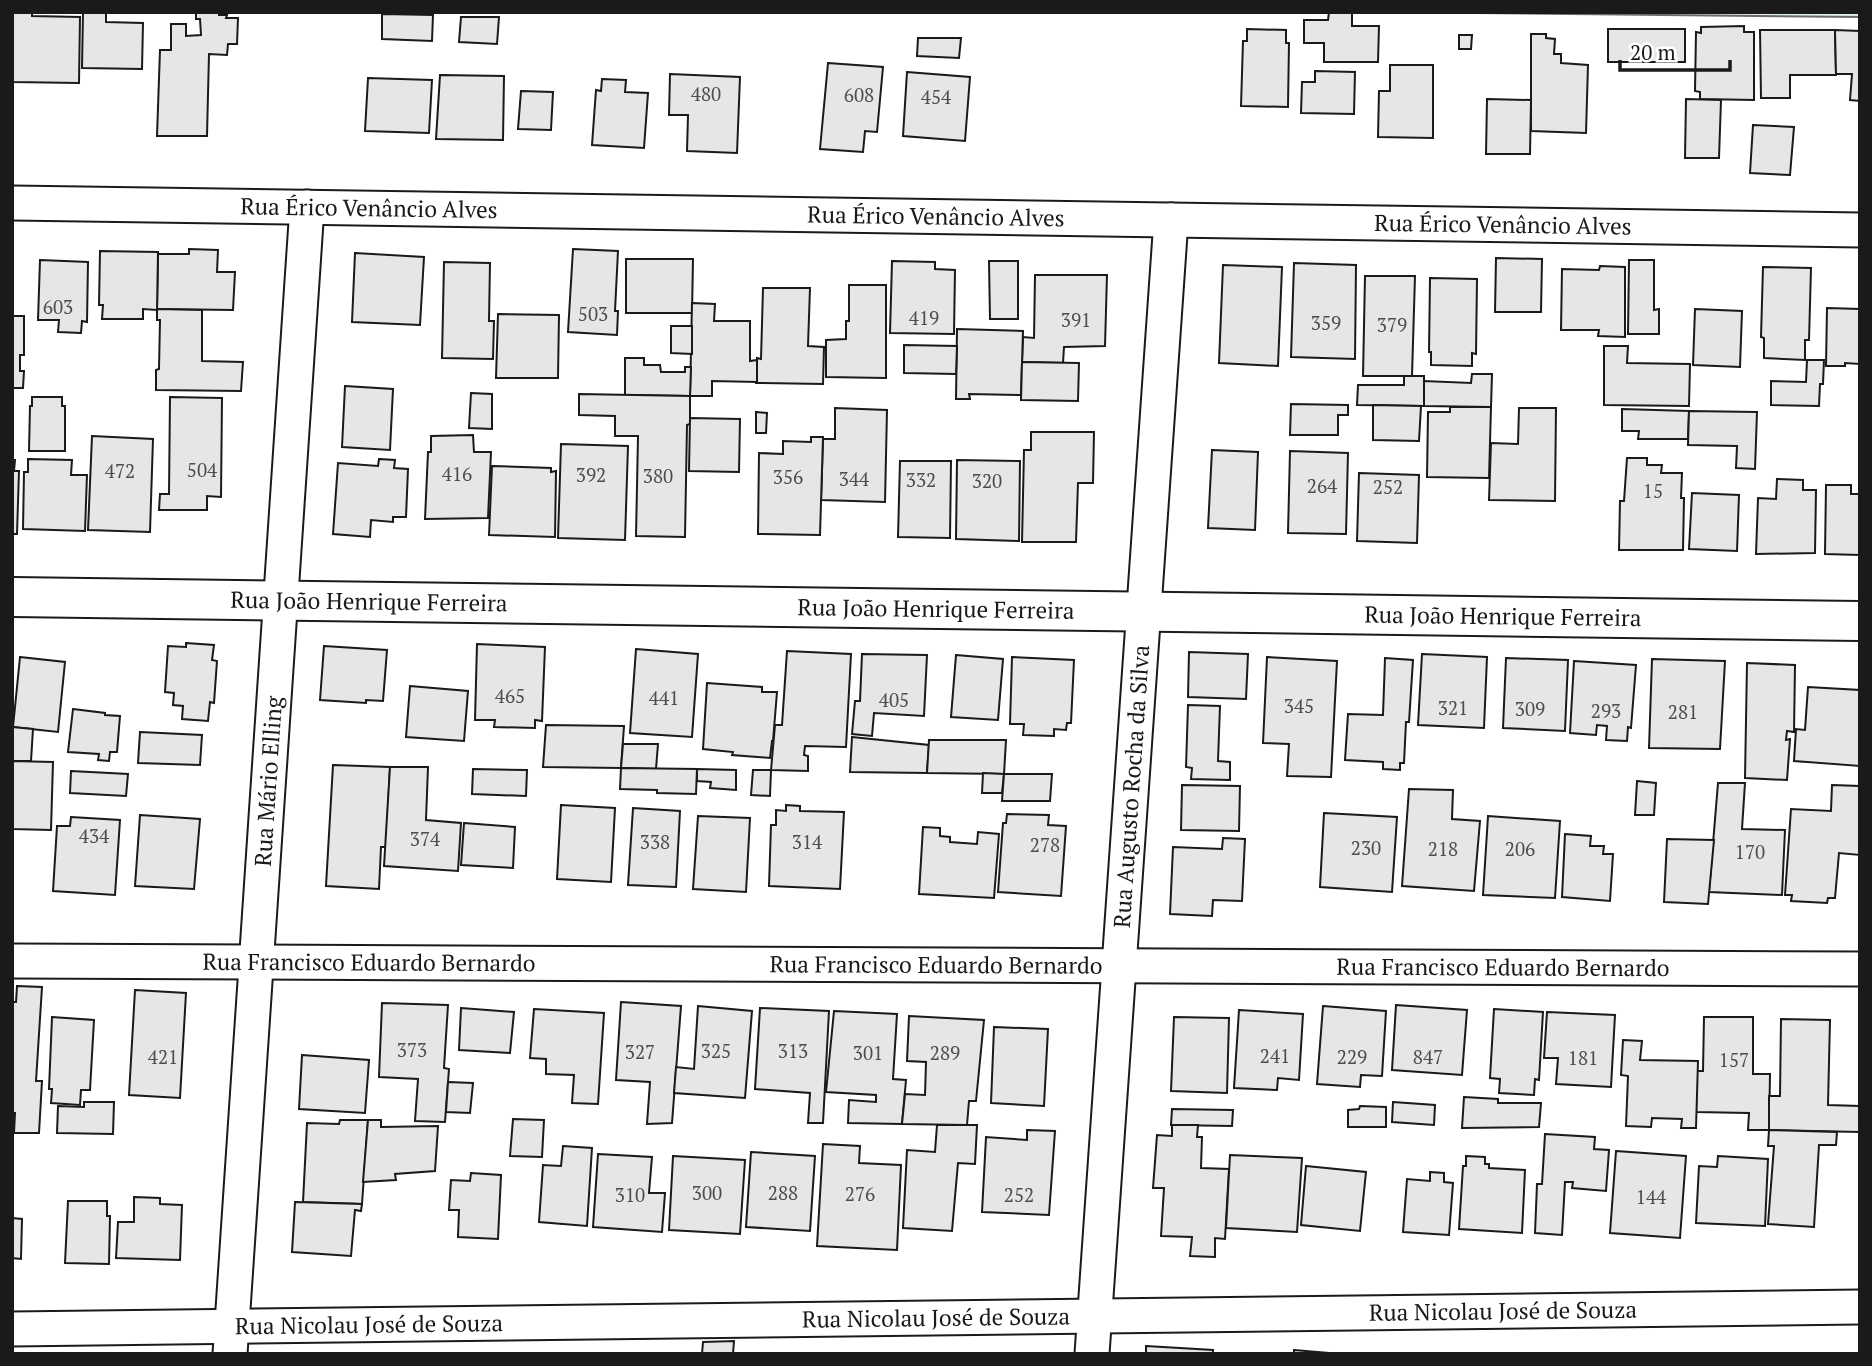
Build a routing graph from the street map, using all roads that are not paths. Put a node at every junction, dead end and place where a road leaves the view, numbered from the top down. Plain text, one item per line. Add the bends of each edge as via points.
1 (12, 203) edge
2 (307, 207) junction
3 (1171, 220) junction
4 (1860, 230) edge
5 (12, 597) edge
6 (281, 601) junction
7 (1144, 611) junction
8 (1860, 621) edge
9 (12, 961) edge
10 (257, 962) junction
11 (1119, 966) junction
12 (1860, 969) edge
13 (1860, 1307) edge
14 (1094, 1316) junction
15 (12, 1329) edge
16 (231, 1340) edge
17 (1091, 1354) edge

1 - 2 street, Rua Érico Venâncio Alves
2 - 3 street, Rua Érico Venâncio Alves
2 - 6 street, Rua Mário Elling
3 - 4 street, Rua Érico Venâncio Alves
3 - 7 street, Rua Augusto Rocha da Silva
5 - 6 street, Rua João Henrique Ferreira
6 - 7 street, Rua João Henrique Ferreira
6 - 10 street, Rua Mário Elling
7 - 8 street, Rua João Henrique Ferreira
7 - 11 street, Rua Augusto Rocha da Silva
9 - 10 street, Rua Francisco Eduardo Bernardo
10 - 11 street, Rua Francisco Eduardo Bernardo
10 - 16 street, Rua Mário Elling
11 - 12 street, Rua Francisco Eduardo Bernardo
11 - 14 street, Rua Augusto Rocha da Silva
13 - 14 street, Rua Nicolau José de Souza
14 - 16 street, Rua Nicolau José de Souza
14 - 17 street, Rua Augusto Rocha da Silva
15 - 16 street, Rua Nicolau José de Souza

